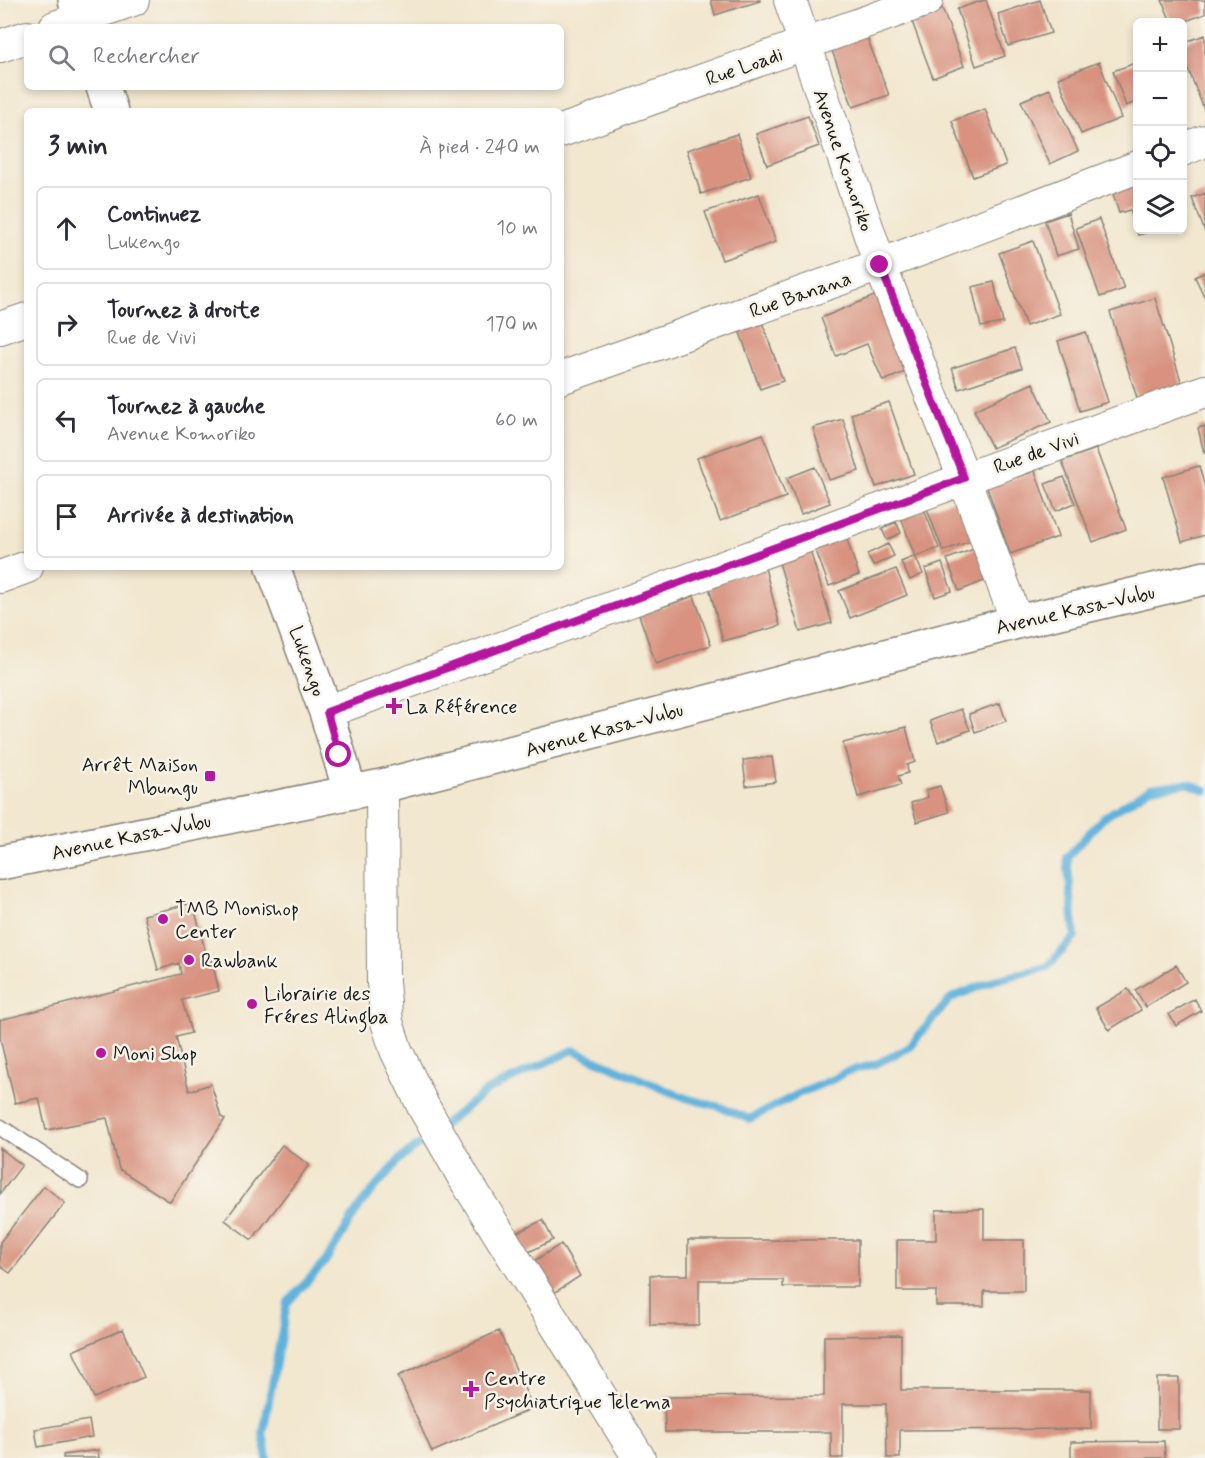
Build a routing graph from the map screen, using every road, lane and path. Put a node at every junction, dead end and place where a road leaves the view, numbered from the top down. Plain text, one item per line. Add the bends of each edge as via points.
1 (133, 0) edge
2 (790, 0) edge
3 (927, 0) edge
4 (74, 18) edge
5 (24, 38) edge
6 (804, 45) junction
7 (0, 46) edge
8 (104, 90) edge
9 (110, 108) edge
10 (564, 130) edge
11 (1205, 141) edge
12 (1187, 148) edge
13 (1133, 169) edge
14 (880, 265) junction
15 (24, 320) edge
16 (0, 328) edge
17 (564, 377) edge
18 (1205, 391) edge
19 (964, 478) junction
20 (24, 568) edge
21 (274, 570) edge
22 (0, 576) edge
23 (1205, 578) edge
24 (1017, 622) junction
25 (327, 712) junction
26 (382, 786) junction
27 (350, 791) junction
28 (0, 863) edge
29 (0, 1127) edge
30 (80, 1180) dead end
31 (639, 1458) edge

1 - 4 street
2 - 6 street, Avenue Komoriko
3 - 6 street, Rue Loadi
5 - 7 street
6 - 10 street, Rue Loadi
6 - 14 street, Avenue Komoriko
8 - 9 main road
11 - 12 street
13 - 14 street, Rue Banana
14 - 17 street, Rue Banana
14 - 19 street, Avenue Komoriko
15 - 16 street
18 - 19 street, Rue de Vivi
19 - 24 street, Avenue Komoriko
19 - 25 street, Rue de Vivi
20 - 22 street
21 - 25 main road, Lukengo
23 - 24 main road, Avenue Kasa-Vubu
24 - 26 main road, Avenue Kasa-Vubu
25 - 27 main road, Lukengo
26 - 27 main road, Avenue Kasa-Vubu
26 - 31 street via 382,983 387,1022 396,1050 463,1176
27 - 28 main road, Avenue Kasa-Vubu
29 - 30 lane

